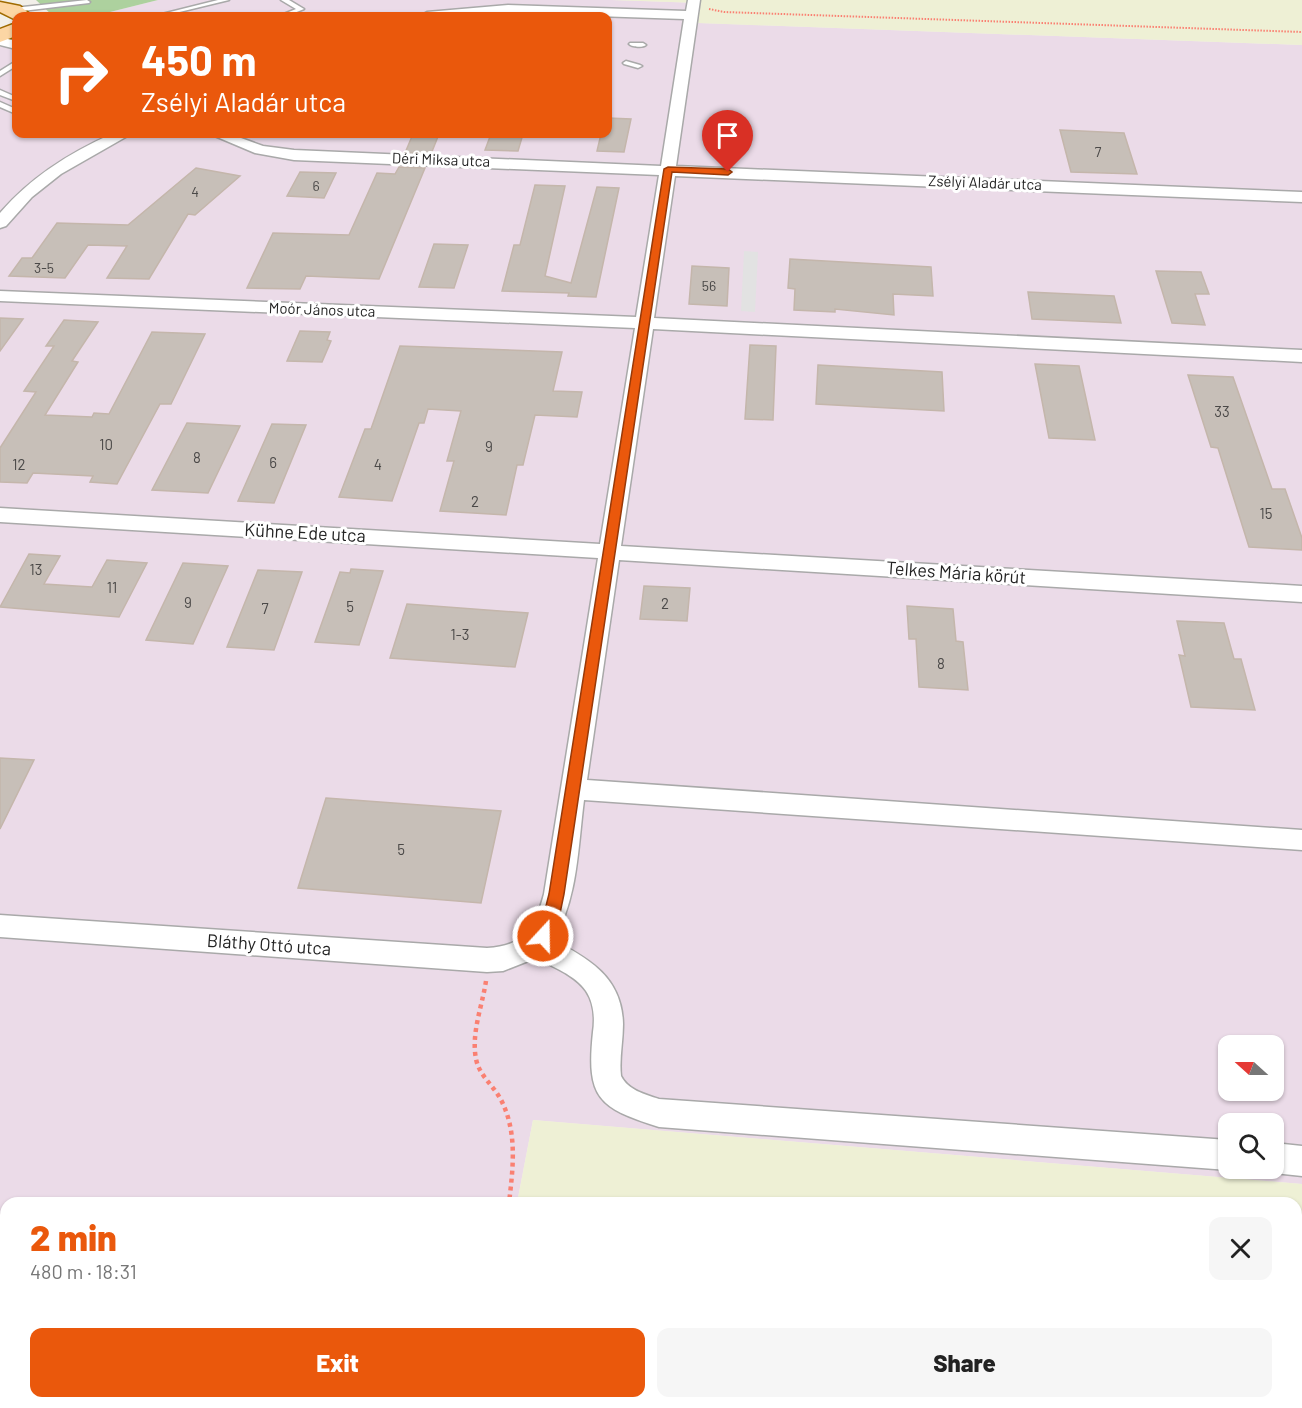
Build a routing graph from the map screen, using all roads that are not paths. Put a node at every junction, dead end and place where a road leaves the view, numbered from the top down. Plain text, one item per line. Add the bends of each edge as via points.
1 (226, 0) edge
2 (284, 0) edge
3 (91, 1) edge
4 (693, 7) edge
5 (8, 9) edge
6 (50, 12) edge
7 (183, 12) edge
8 (293, 12) edge
9 (460, 12) edge
10 (632, 44) dead end
11 (643, 45) dead end
12 (626, 63) dead end
13 (638, 66) dead end
14 (115, 138) edge
15 (228, 138) edge
16 (668, 169) junction
17 (1302, 197) edge
18 (2, 217) edge
19 (0, 296) edge
20 (644, 323) junction
21 (1302, 356) edge
22 (0, 515) edge
23 (609, 553) junction
24 (1302, 594) edge
25 (573, 789) junction
26 (1302, 840) edge
27 (0, 926) edge
28 (535, 944) junction
29 (1218, 1154) edge
30 (1284, 1159) edge
31 (1302, 1161) edge

1 - 7 lane
2 - 8 lane via 301,9
3 - 5 lane
3 - 6 lane
4 - 9 street
4 - 16 street
10 - 11 lane
12 - 13 lane
14 - 18 street via 57,168
15 - 16 street, Déri Miksa utca via 284,154
16 - 17 street, Zsélyi Aladár utca
16 - 20 street
19 - 20 street, Moór János utca
20 - 21 street
20 - 23 street
22 - 23 street, Kühne Ede utca
23 - 24 street, Telkes Mária körút
23 - 25 street
25 - 26 street
25 - 28 street via 554,909 543,936
27 - 28 street, Bláthy Ottó utca via 489,962 524,953
28 - 29 street via 584,972 600,987 607,1013 606,1075 617,1096 641,1109
30 - 31 street

